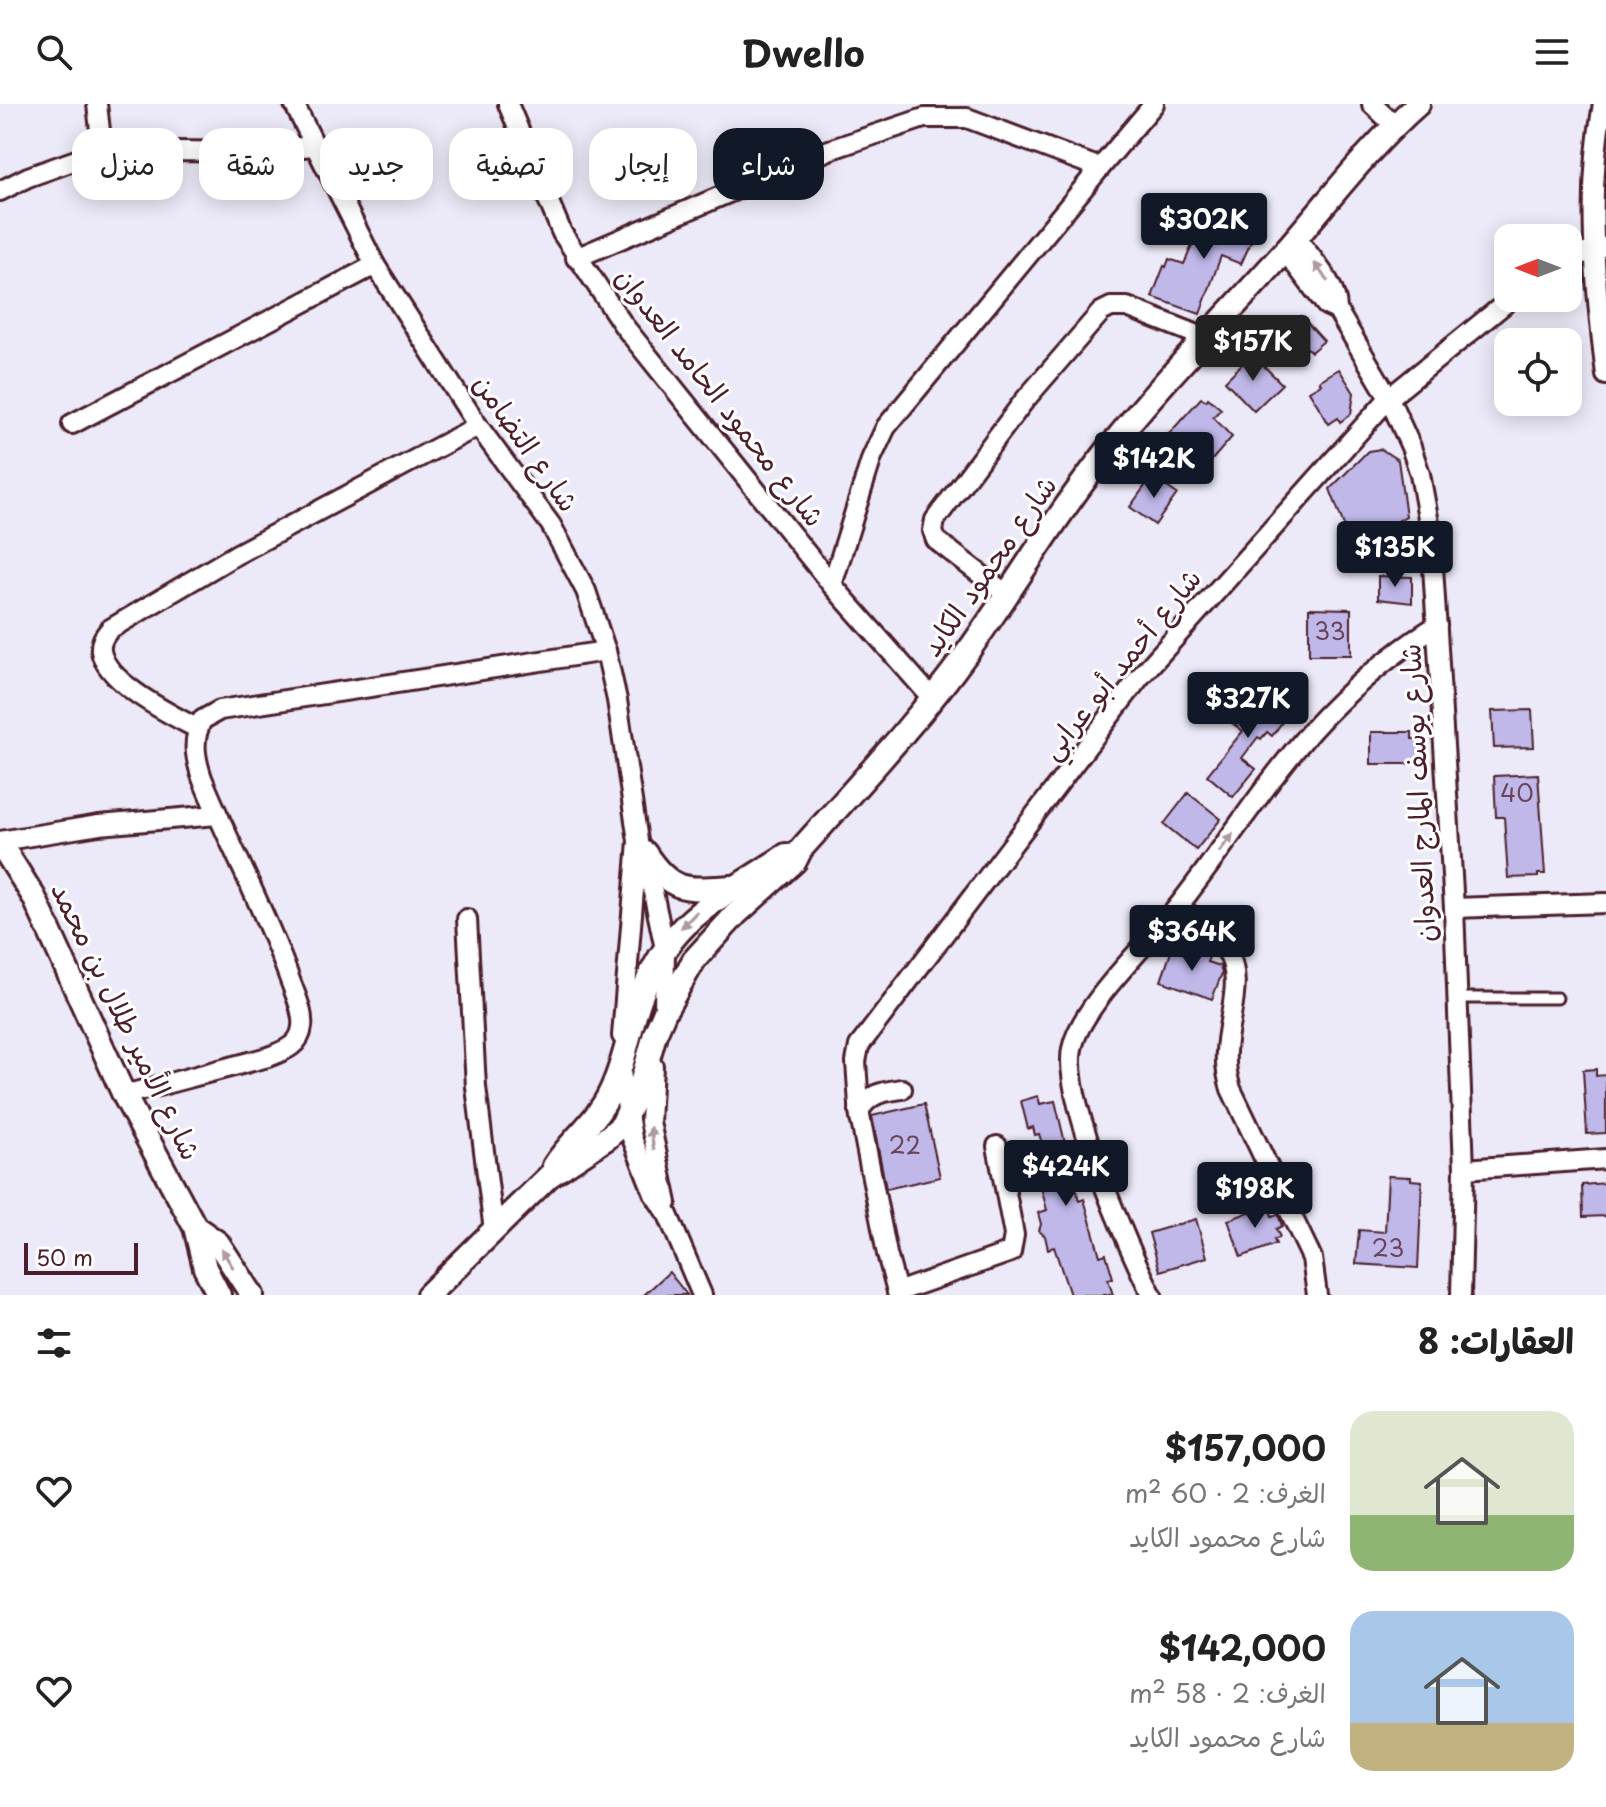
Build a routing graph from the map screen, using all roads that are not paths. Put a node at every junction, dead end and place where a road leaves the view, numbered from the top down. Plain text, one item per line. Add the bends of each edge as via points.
1 (97, 104) edge
2 (294, 104) edge
3 (508, 104) edge
4 (1154, 104) edge
5 (1372, 104) edge
6 (1418, 104) edge
7 (1603, 104) edge
8 (1394, 125) junction
9 (100, 128) edge
10 (313, 146) junction
11 (183, 151) edge
12 (72, 161) edge
13 (1100, 168) junction
14 (0, 191) edge
15 (1290, 244) junction
16 (1600, 248) edge
17 (576, 258) junction
18 (375, 265) junction
19 (1495, 312) edge
20 (1203, 337) junction
21 (1606, 375) edge
22 (1389, 398) junction
23 (72, 424) dead end
24 (478, 426) junction
25 (832, 585) junction
26 (1006, 594) junction
27 (1437, 625) junction
28 (606, 651) junction
29 (931, 697) junction
30 (198, 729) junction
31 (217, 815) junction
32 (0, 842) edge
33 (641, 847) junction
34 (801, 849) junction
35 (736, 887) junction
36 (1606, 903) edge
37 (1179, 906) junction
38 (1454, 908) junction
39 (467, 919) dead end
40 (665, 949) junction
41 (1456, 998) junction
42 (1557, 998) dead end
43 (665, 1011) junction
44 (620, 1070) junction
45 (902, 1089) dead end
46 (124, 1095) junction
47 (627, 1119) junction
48 (860, 1119) junction
49 (997, 1146) dead end
50 (1606, 1159) edge
51 (1464, 1169) junction
52 (549, 1176) junction
53 (668, 1215) junction
54 (195, 1227) junction
55 (494, 1231) junction
56 (438, 1292) edge
57 (898, 1294) edge
58 (219, 1295) edge
59 (252, 1295) edge
60 (702, 1295) edge
61 (1152, 1295) edge
62 (1317, 1295) edge
63 (1461, 1295) edge

1 - 9 street
2 - 10 street, شارع التضامن
3 - 17 street, شارع محمود الحامد العدوان
4 - 13 street
5 - 8 street
6 - 8 street, شارع محمود الكايد
7 - 16 street via 1596,168
8 - 15 street, شارع محمود الكايد
10 - 11 street
10 - 18 street, شارع التضامن
12 - 14 street
13 - 17 street via 967,118 924,118 829,150
13 - 25 street via 886,427
15 - 20 street, شارع محمود الكايد
15 - 22 street, شارع يوسف المارج العدوان
16 - 21 street
17 - 25 street, شارع محمود الحامد العدوان via 624,326
18 - 23 street
18 - 24 street, شارع التضامن
19 - 22 street, شارع أحمد أبو عرابي
20 - 26 street, شارع محمود الكايد via 1106,452
20 - 26 street via 1127,307 1111,307 1024,401 933,526 936,540
22 - 27 street, شارع يوسف المارج العدوان via 1416,460 1427,503
22 - 48 street, شارع أحمد أبو عرابي via 1139,678 859,1046
24 - 28 street, شارع التضامن via 551,525 586,591
24 - 30 street via 237,554 110,629 101,646 108,666 156,706
25 - 29 street, شارع محمود الحامد العدوان
26 - 29 street, شارع محمود الكايد
37 -> 27 street via 1311,732 1387,661
27 - 38 street, شارع يوسف المارج العدوان
28 - 30 street via 220,710 202,720
28 - 33 street, شارع التضامن
29 - 34 street, شارع محمود الكايد
30 - 31 street via 195,755
31 - 32 street via 99,825
31 - 46 street via 271,928 303,1028 290,1048 268,1057
32 - 46 street, شارع الأمير طلال بن محمد via 34,897
33 - 35 street via 658,873 679,888
33 - 40 street, شارع التضامن
33 - 44 street, شارع التضامن
34 - 35 street, شارع محمود الكايد
34 - 43 street, شارع محمود الكايد via 795,861 708,943
35 -> 40 street, شارع محمود الكايد via 699,910
36 - 38 street
37 - 61 street via 1084,1018 1071,1050 1072,1081 1108,1197
37 - 62 street via 1214,935 1233,961 1226,1073 1312,1258
38 - 41 street, شارع يوسف المارج العدوان
39 - 55 street via 476,1087
40 - 43 street, شارع التضامن
40 - 44 street, شارع محمود الكايد via 640,999
41 - 42 lane
41 - 51 street, شارع يوسف المارج العدوان
43 - 47 street, شارع محمود الكايد
53 -> 43 street, شارع التضامن via 649,1103
44 - 47 street, شارع التضامن
44 - 52 street, شارع محمود الكايد via 601,1109
45 - 48 street via 876,1093 859,1111
46 - 54 street, شارع الأمير طلال بن محمد
47 - 52 street, شارع محمود الكايد
47 - 53 street, شارع التضامن via 654,1194
48 - 57 street, شارع أحمد أبو عرابي
49 - 57 street, شارع أحمد أبو عرابي via 1014,1235 1011,1252
50 - 51 street
51 - 63 street, شارع يوسف المارج العدوان
52 - 55 street, شارع محمود الكايد
53 - 60 street, شارع التضامن
54 - 58 street, شارع الأمير طلال بن محمد via 205,1268
59 -> 54 street, شارع الأمير طلال بن محمد via 218,1243
55 - 56 street, شارع محمود الكايد

